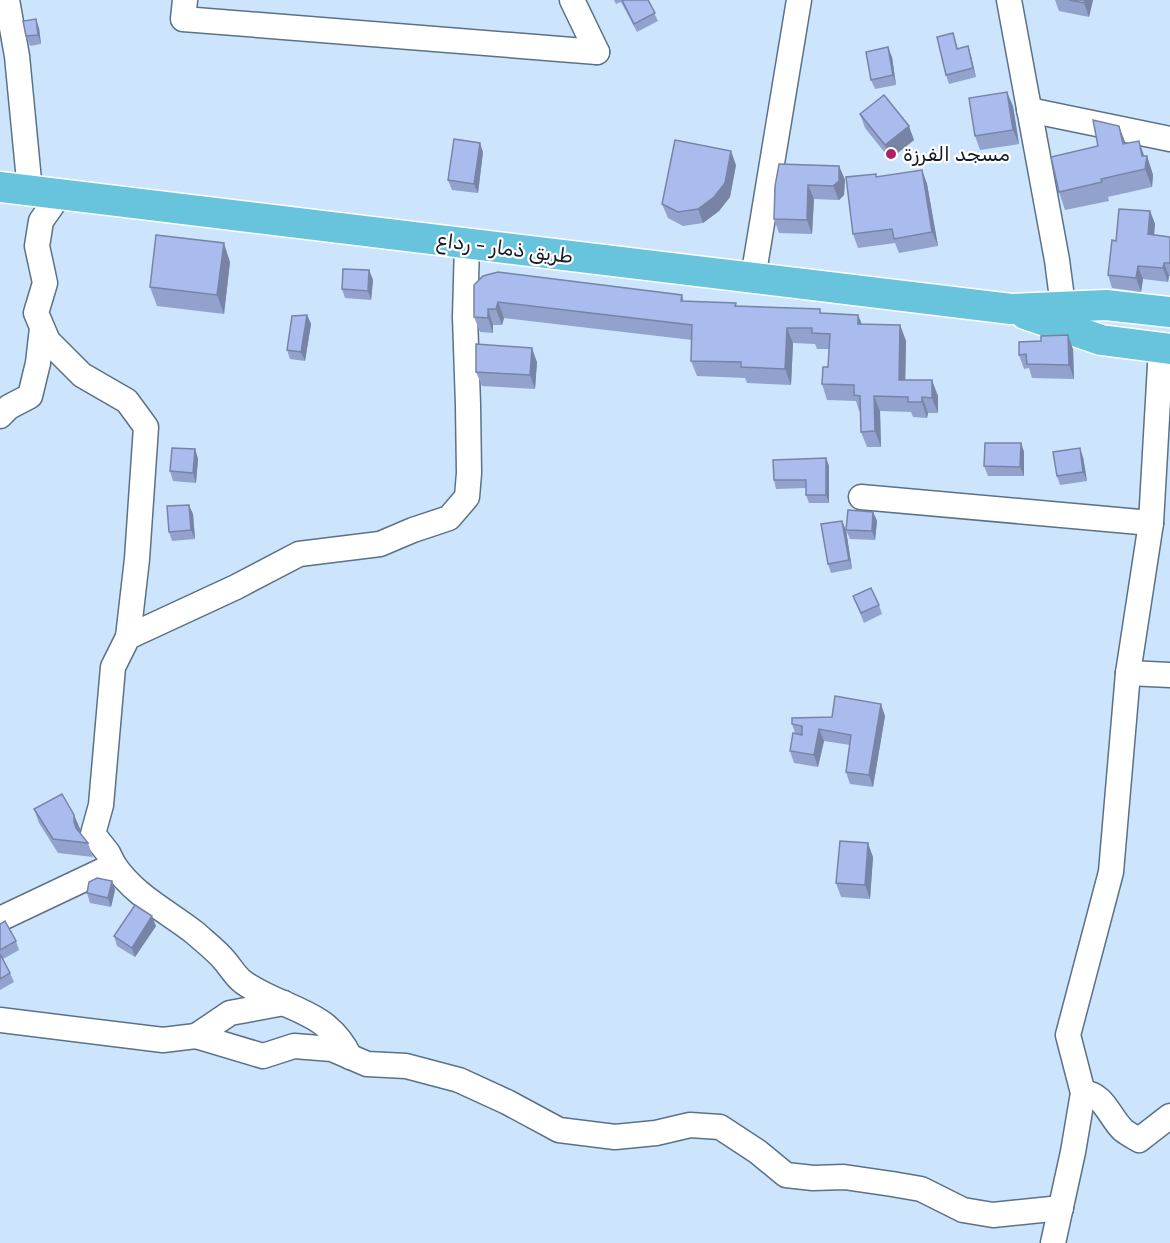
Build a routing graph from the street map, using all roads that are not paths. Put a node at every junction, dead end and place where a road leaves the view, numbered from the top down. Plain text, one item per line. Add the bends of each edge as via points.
1 (7, 0) edge
2 (185, 0) edge
3 (572, 0) edge
4 (799, 0) edge
5 (1009, 0) edge
6 (1029, 110) junction
7 (1170, 139) edge
8 (0, 187) edge
9 (30, 191) junction
10 (60, 194) junction
11 (467, 243) junction
12 (753, 278) junction
13 (1170, 312) edge
14 (1062, 317) junction
15 (42, 328) junction
16 (1165, 348) edge
17 (0, 416) edge
18 (861, 497) dead end
19 (1151, 523) junction
20 (128, 637) junction
21 (1128, 673) junction
22 (1170, 675) edge
23 (114, 866) junction
24 (0, 919) edge
25 (284, 1003) junction
26 (0, 1020) edge
27 (196, 1036) junction
28 (350, 1057) junction
29 (1083, 1093) junction
30 (1170, 1116) edge
31 (1061, 1208) junction
32 (1053, 1243) edge

1 - 9 street via 17,56
2 - 3 street via 183,19 597,52
4 - 12 street
5 - 6 street
6 - 7 street
6 - 14 street via 1057,260
8 - 9 main road, طريق ذمار - رداع
9 - 10 main road, طريق ذمار - رداع
10 - 11 main road, طريق ذمار - رداع
10 - 15 street via 41,221 37,246 45,283 36,313
11 - 12 main road, طريق ذمار - رداع
11 - 20 street via 469,473 467,497 449,518 380,543 299,554
12 - 14 main road, طريق ذمار - رداع
13 - 14 main road, طريق ذمار - رداع via 1106,304
14 - 16 main road via 1101,340
15 - 17 street via 30,396 9,406
15 - 20 street via 48,341 82,375 127,401 146,428
16 - 19 street
18 - 19 street
19 - 21 street
20 - 23 street via 113,667 101,805 93,834
21 - 22 street
21 - 29 street via 1111,872 1068,1035
23 - 24 street
23 - 25 street via 151,904 194,932 224,959 241,981
25 - 27 street via 230,1013
25 - 28 street via 323,1022 343,1043
26 - 27 street via 163,1040
27 - 28 street via 263,1056 294,1046 332,1049
28 - 31 street via 367,1064 406,1066 459,1080 559,1130 615,1137 690,1125 720,1127 786,1175 844,1177 921,1189 963,1210 993,1215
29 - 30 street via 1099,1098 1122,1129 1139,1140
29 - 31 street
31 - 32 street

